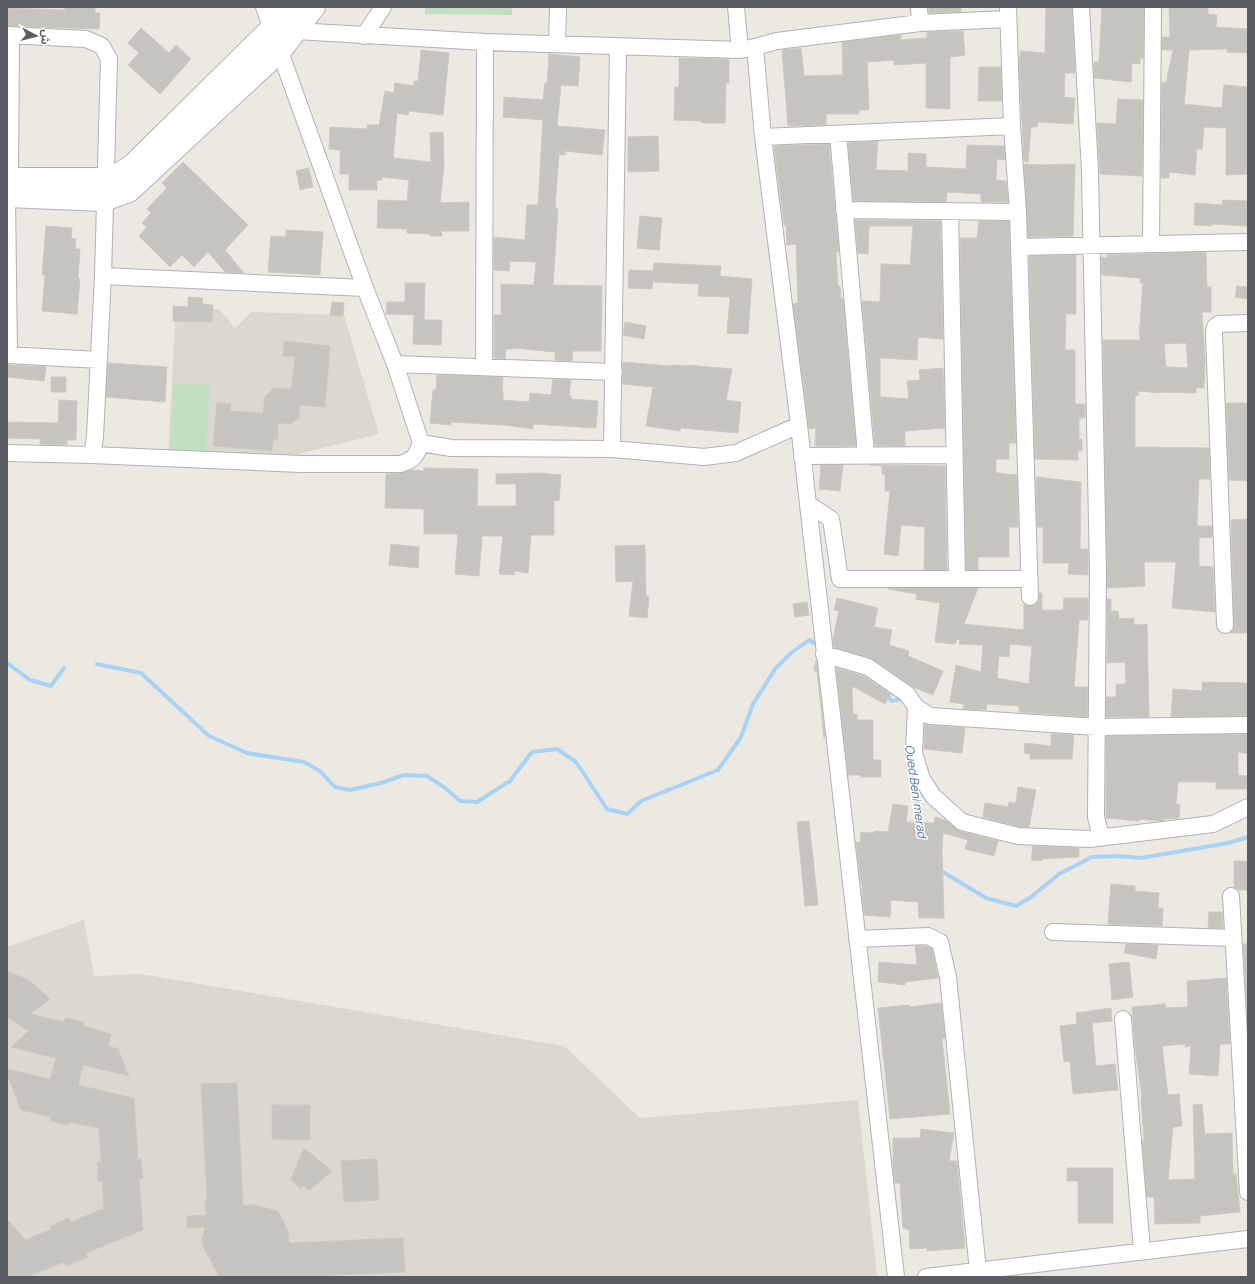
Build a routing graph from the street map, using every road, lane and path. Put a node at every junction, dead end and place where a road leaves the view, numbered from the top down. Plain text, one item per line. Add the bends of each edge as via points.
1 (264, 7) edge
2 (288, 7) edge
3 (314, 7) edge
4 (383, 7) edge
5 (558, 7) edge
6 (736, 7) edge
7 (919, 7) edge
8 (1080, 7) edge
9 (1153, 7) edge
10 (1008, 13) edge
11 (920, 23) junction
12 (271, 29) junction
13 (296, 31) junction
14 (9, 35) edge
15 (364, 36) junction
16 (485, 42) junction
17 (556, 43) junction
18 (618, 47) junction
19 (747, 49) junction
20 (280, 51) junction
21 (1012, 126) junction
22 (838, 134) junction
23 (763, 137) junction
24 (8, 187) edge
25 (105, 190) junction
26 (844, 210) junction
27 (950, 211) junction
28 (1018, 212) junction
29 (1248, 242) edge
30 (1151, 244) junction
31 (1091, 246) junction
32 (1019, 247) junction
33 (103, 276) junction
34 (365, 288) junction
35 (1248, 323) edge
36 (8, 355) edge
37 (99, 360) junction
38 (395, 364) junction
39 (484, 367) junction
40 (614, 372) junction
41 (799, 425) junction
42 (421, 443) junction
43 (612, 449) junction
44 (7, 453) edge
45 (92, 455) junction
46 (866, 455) junction
47 (954, 455) junction
48 (802, 456) junction
49 (808, 504) junction
50 (957, 579) junction
51 (1029, 579) junction
52 (1030, 597) dead end
53 (1224, 625) dead end
54 (824, 654) junction
55 (916, 707) junction
56 (1248, 725) edge
57 (1097, 727) junction
58 (1248, 807) edge
59 (1101, 837) junction
60 (1231, 896) dead end
61 (1053, 932) dead end
62 (1234, 938) junction
63 (858, 939) junction
64 (1242, 991) edge
65 (1124, 1019) dead end
66 (1248, 1192) edge
67 (1248, 1239) edge
68 (1142, 1251) junction
69 (978, 1271) junction
70 (896, 1277) edge
71 (926, 1277) edge

1 - 12 street
2 - 12 street
3 - 13 street
4 - 15 street
5 - 17 street
6 - 19 street
7 - 11 street
8 - 31 street via 1090,171
9 - 30 street
10 - 11 street
10 - 21 street
11 - 19 street via 778,40
12 - 20 street
12 - 25 street
13 - 15 street
13 - 20 street
14 - 24 street
14 - 25 street via 86,39 102,46 109,59
15 - 16 street
16 - 17 street
16 - 39 street
17 - 18 street
18 - 19 street
18 - 40 street
19 - 23 street
20 - 25 street via 129,191
20 - 34 street
21 - 22 street
21 - 28 street
22 - 23 street
22 - 26 street
23 - 41 street
24 - 25 street
24 - 36 street
25 - 33 street
26 - 27 street
26 - 46 street
27 - 28 street
27 - 47 street
28 - 32 street
29 - 30 street
30 - 31 street
31 - 32 street
31 - 57 street via 1098,572
32 - 51 street
33 - 34 street
33 - 37 street
34 - 38 street
35 - 53 street via 1218,324 1214,333
36 - 37 street
37 - 45 street
38 - 39 street
38 - 42 street
39 - 40 street
40 - 43 street
41 - 43 street via 736,454 704,457
41 - 48 street
42 - 43 street via 451,448
42 - 45 street via 416,456 411,461 401,464 301,464
44 - 45 street
46 - 47 street
46 - 48 street
47 - 50 street
48 - 49 street
49 - 50 street via 831,519 840,579
49 - 54 street
50 - 51 street
51 - 52 street
54 - 55 street via 868,668 907,694
54 - 63 street
55 - 57 street via 930,716
55 - 59 street via 914,753 922,779 933,796 962,822 1018,836 1088,839
56 - 57 street
57 - 59 street via 1096,817
58 - 59 street via 1213,824
60 - 62 street
61 - 62 street
62 - 64 street
63 - 69 street via 928,936 940,942 948,977
63 - 70 street
64 - 66 street
65 - 68 street
67 - 68 street
68 - 69 street
69 - 71 street

